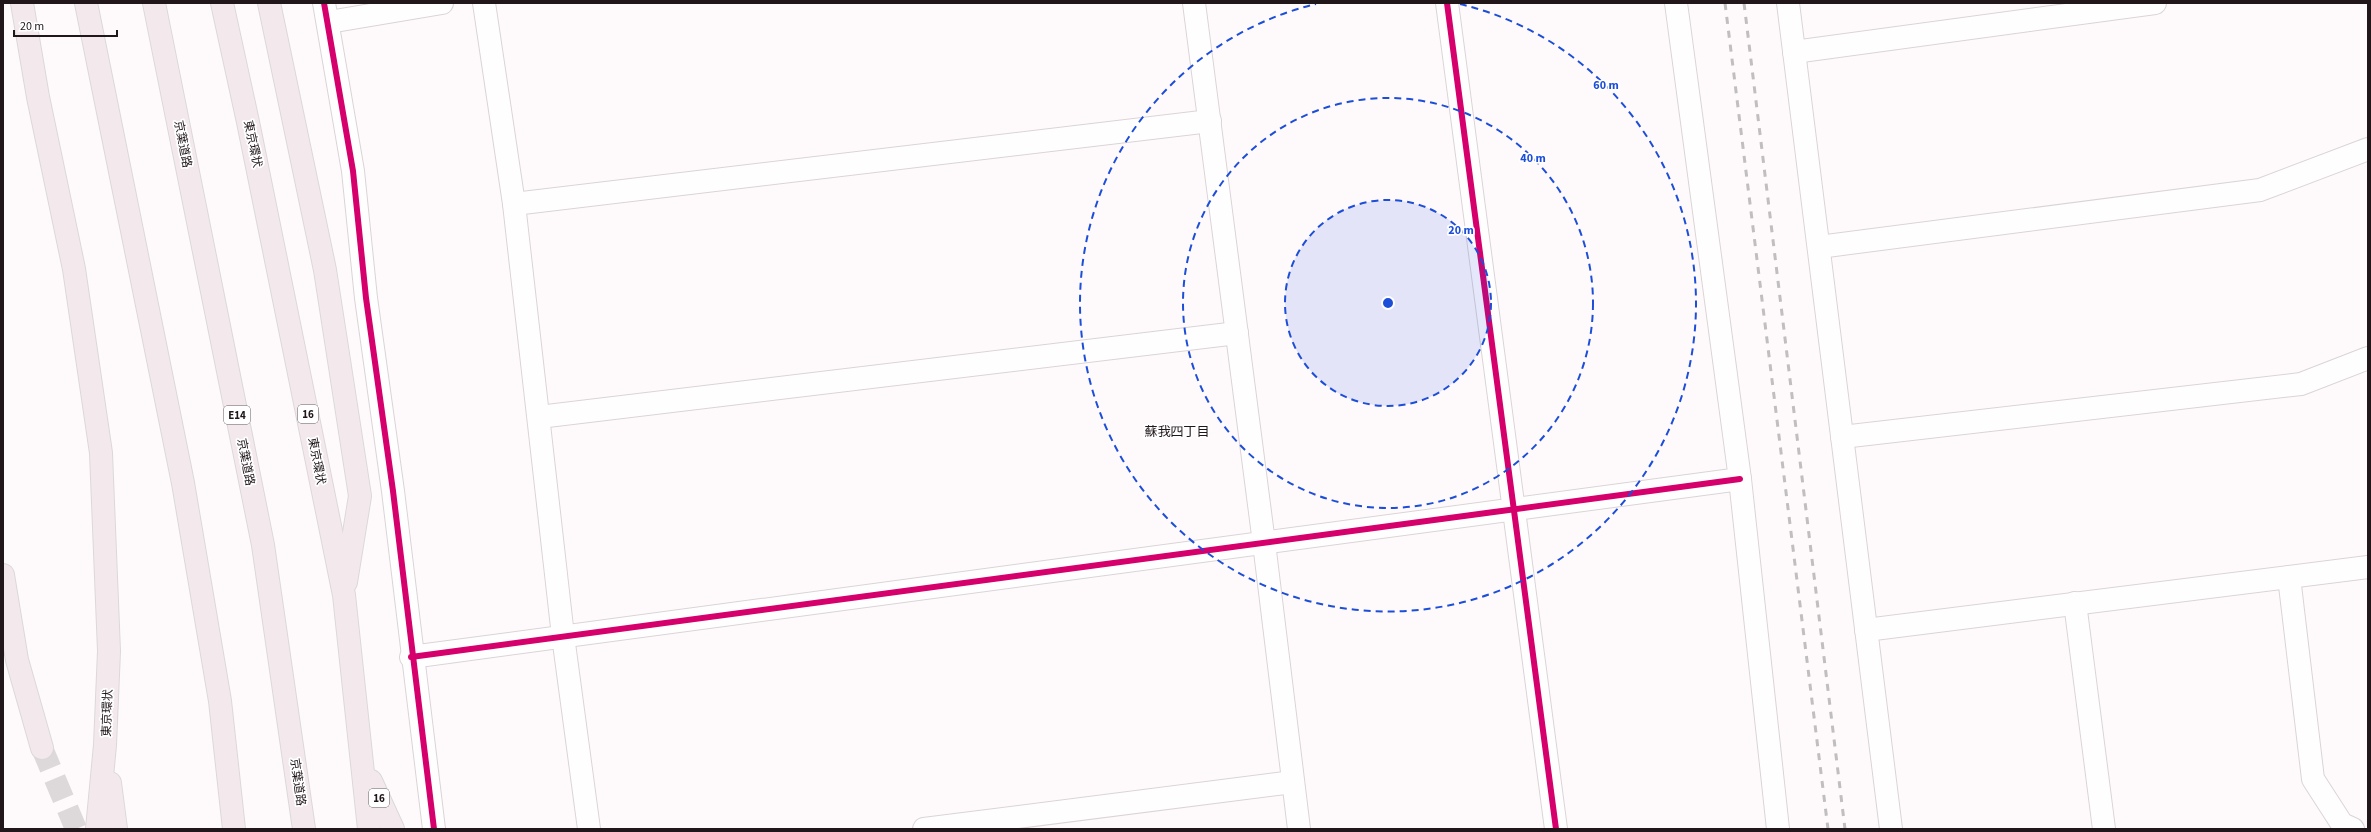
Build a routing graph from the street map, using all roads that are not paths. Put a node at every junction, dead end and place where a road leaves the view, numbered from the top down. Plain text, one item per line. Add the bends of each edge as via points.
1 (22, 3) edge
2 (86, 3) edge
3 (154, 3) edge
4 (222, 3) edge
5 (269, 3) edge
6 (442, 3) edge
7 (484, 3) edge
8 (1194, 3) edge
9 (1447, 3) edge
10 (1676, 3) edge
11 (1788, 3) edge
12 (2155, 3) edge
13 (326, 12) edge
14 (1794, 52) junction
15 (1210, 121) junction
16 (2368, 149) edge
17 (514, 204) junction
18 (1819, 247) junction
19 (1236, 333) junction
20 (2368, 358) edge
21 (539, 417) junction
22 (1842, 437) junction
23 (1740, 479) junction
24 (1513, 509) junction
25 (1264, 543) junction
26 (2368, 567) edge
27 (3, 575) edge
28 (2289, 577) junction
29 (344, 595) junction
30 (2075, 604) junction
31 (1866, 630) junction
32 (563, 636) junction
33 (411, 656) junction
34 (105, 745) junction
35 (42, 748) tunnel mouth
36 (364, 768) junction
37 (1293, 782) junction
38 (1059, 820) edge
39 (97, 829) edge
40 (116, 829) edge
41 (234, 829) edge
42 (304, 829) edge
43 (369, 829) edge
44 (393, 829) edge
45 (434, 829) edge
46 (589, 829) edge
47 (924, 829) edge
48 (1299, 829) edge
49 (1556, 829) edge
50 (1778, 829) edge
51 (1891, 829) edge
52 (2104, 829) edge
53 (2353, 829) edge

1 - 34 highway, 東京環状 via 38,97 74,270 101,453 109,651
2 - 41 highway via 184,491 220,701
3 - 42 highway, 京葉道路 / E14 via 263,545
4 - 29 highway, 東京環状 / 16
5 - 29 highway via 325,270 360,496
6 - 13 street
7 - 17 street
8 - 15 street
9 - 24 street
10 - 23 street
11 - 14 street
12 - 14 street
13 - 33 street via 353,171 366,298 393,491
14 - 18 street
15 - 17 street
15 - 19 street
16 - 18 street via 2260,190
17 - 21 street
18 - 22 street
19 - 21 street
19 - 25 street
20 - 22 street via 2301,384
21 - 32 street
22 - 31 street
23 - 24 street
23 - 50 street
24 - 25 street
24 - 49 street
25 - 32 street
25 - 37 street
26 - 28 street
27 - 35 highway via 17,660
28 - 30 street
28 - 53 street via 2313,778 2342,824
29 - 36 highway, 東京環状 / 16
30 - 31 street
30 - 52 street
31 - 51 street
32 - 33 street
32 - 46 street
33 - 45 street
34 - 39 highway, 東京環状
34 - 40 highway
36 - 43 highway, 東京環状 / 16
36 - 44 highway, 16
37 - 38 street
37 - 48 street
38 - 47 street

